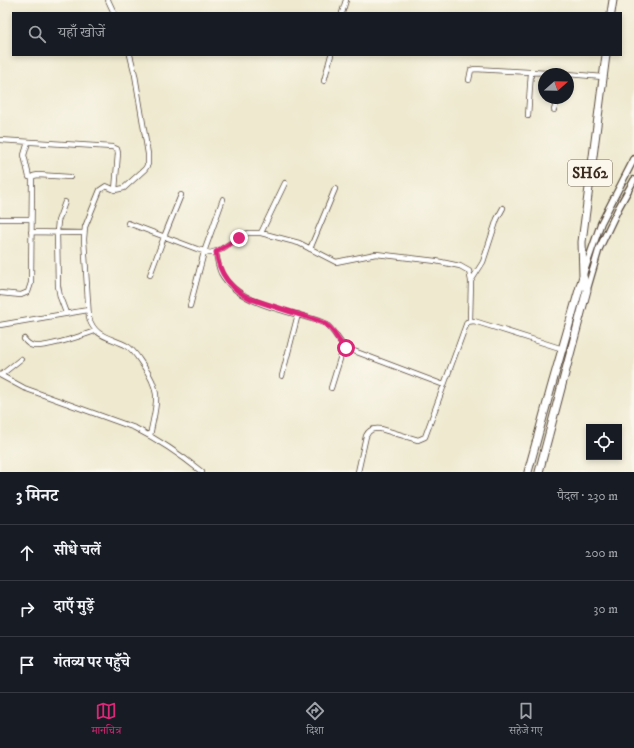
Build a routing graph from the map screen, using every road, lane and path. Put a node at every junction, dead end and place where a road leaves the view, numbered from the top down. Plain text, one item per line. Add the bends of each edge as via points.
1 (108, 0) edge
2 (346, 0) edge
3 (613, 0) edge
4 (114, 12) edge
5 (342, 12) edge
6 (611, 12) edge
7 (130, 56) edge
8 (331, 56) edge
9 (606, 56) edge
10 (531, 72) junction
11 (538, 72) edge
12 (574, 75) edge
13 (603, 77) junction
14 (469, 80) dead end
15 (324, 81) dead end
16 (556, 104) edge
17 (554, 110) dead end
18 (528, 116) dead end
19 (0, 140) edge
20 (28, 142) junction
21 (633, 163) edge
22 (29, 177) dead end
23 (70, 177) dead end
24 (634, 180) edge
25 (285, 183) dead end
26 (335, 189) dead end
27 (115, 190) junction
28 (181, 195) dead end
29 (223, 199) dead end
30 (66, 202) dead end
31 (503, 208) dead end
32 (0, 219) edge
33 (31, 219) junction
34 (128, 223) dead end
35 (31, 232) junction
36 (57, 232) junction
37 (84, 233) junction
38 (261, 233) junction
39 (164, 237) junction
40 (310, 249) junction
41 (204, 252) junction
42 (216, 252) junction
43 (150, 275) dead end
44 (583, 276) junction
45 (472, 281) junction
46 (587, 290) junction
47 (0, 293) edge
48 (190, 306) dead end
49 (88, 310) junction
50 (66, 313) junction
51 (298, 314) junction
52 (470, 321) junction
53 (0, 325) edge
54 (95, 331) junction
55 (24, 339) dead end
56 (344, 346) junction
57 (563, 349) junction
58 (22, 359) dead end
59 (0, 375) edge
60 (282, 376) dead end
61 (444, 385) junction
62 (331, 388) dead end
63 (150, 436) junction
64 (202, 472) edge
65 (358, 472) edge
66 (528, 472) edge
67 (539, 472) edge

1 - 4 street
2 - 5 street
3 - 6 main road
7 - 27 street via 136,75 148,164 141,174 124,188
8 - 15 street
9 - 13 main road, SH62
10 - 11 street
10 - 14 street via 475,69 471,70
10 - 18 street
12 - 13 street
13 - 44 main road, SH62 via 582,242
16 - 17 street
19 - 20 street
20 - 22 street via 24,155
20 - 27 street via 112,146 116,149 119,159
21 - 44 street via 600,223
23 - 33 street via 38,174 33,176
24 - 46 street via 600,249
25 - 38 street
26 - 40 street
27 - 37 street via 106,186 100,190
28 - 39 street
29 - 41 street
30 - 36 street via 58,221
31 - 45 street via 483,262
32 - 33 street
33 - 35 street
34 - 39 street
35 - 36 street
35 - 47 street via 30,289 21,295
36 - 37 street
36 - 50 street via 58,286
37 - 49 street
38 - 40 street via 294,241
38 - 42 street via 243,235
39 - 41 street
39 - 43 street
40 - 45 street via 336,262 376,254 436,261 460,266 469,271
41 - 42 street
41 - 48 street
42 - 51 street via 222,274 244,296
44 - 46 main road, SH62
44 - 57 main road, SH62
45 - 52 street
46 - 67 main road
49 - 50 street
49 - 54 street via 91,326
50 - 53 street
51 - 56 street via 329,326
51 - 60 street
52 - 57 street
52 - 61 street via 466,322
54 - 55 street via 38,346 30,345
54 - 63 street via 133,351 153,380 157,395
56 - 61 street
56 - 62 street
57 - 66 main road, SH62
58 - 59 street
59 - 63 street via 24,388 116,420
61 - 65 street via 425,437 418,440 381,429 370,430 366,436
63 - 64 street via 181,455

